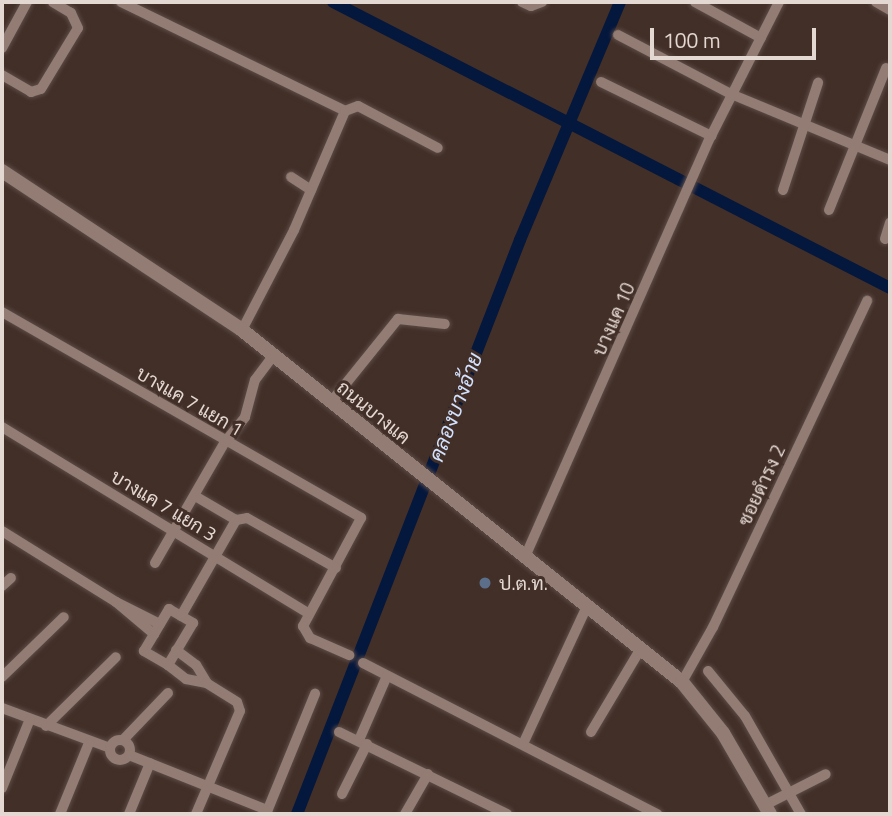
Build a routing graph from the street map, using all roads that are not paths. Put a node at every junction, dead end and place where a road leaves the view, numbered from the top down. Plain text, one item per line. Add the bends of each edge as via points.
1 (27, 2) edge
2 (53, 2) edge
3 (121, 2) edge
4 (522, 2) edge
5 (542, 2) edge
6 (695, 2) edge
7 (779, 2) edge
8 (876, 2) edge
9 (890, 10) edge
10 (618, 35) dead end
11 (761, 38) junction
12 (2, 48) edge
13 (886, 68) dead end
14 (2, 75) edge
15 (601, 82) dead end
16 (818, 83) dead end
17 (732, 94) junction
18 (345, 111) junction
19 (804, 124) junction
20 (711, 136) junction
21 (857, 146) junction
22 (438, 148) dead end
23 (890, 160) edge
24 (2, 171) edge
25 (291, 177) dead end
26 (312, 190) junction
27 (783, 190) dead end
28 (829, 210) dead end
29 (890, 223) edge
30 (885, 239) dead end
31 (867, 301) dead end
32 (2, 312) edge
33 (445, 324) dead end
34 (242, 330) junction
35 (273, 356) junction
36 (331, 402) junction
37 (2, 427) edge
38 (225, 442) junction
39 (195, 496) junction
40 (236, 520) junction
41 (2, 531) edge
42 (174, 531) junction
43 (217, 557) junction
44 (526, 557) junction
45 (155, 563) dead end
46 (336, 568) junction
47 (11, 578) dead end
48 (2, 586) edge
49 (589, 604) junction
50 (308, 613) junction
51 (181, 616) junction
52 (64, 617) dead end
53 (157, 629) junction
54 (641, 648) junction
55 (176, 650) junction
56 (349, 655) dead end
57 (116, 657) dead end
58 (363, 663) dead end
59 (168, 665) junction
60 (708, 671) dead end
61 (387, 676) junction
62 (2, 677) edge
63 (682, 682) junction
64 (207, 683) junction
65 (167, 693) dead end
66 (315, 694) dead end
67 (2, 708) edge
68 (30, 719) junction
69 (46, 726) junction
70 (339, 732) dead end
71 (591, 732) dead end
72 (123, 740) junction
73 (363, 742) junction
74 (89, 743) junction
75 (523, 744) junction
76 (110, 748) junction
77 (129, 755) junction
78 (150, 763) junction
79 (428, 774) junction
80 (826, 774) dead end
81 (207, 786) junction
82 (2, 788) edge
83 (790, 793) junction
84 (342, 794) dead end
85 (633, 803) junction
86 (484, 809) edge
87 (768, 810) edge
88 (266, 812) edge
89 (60, 814) edge
90 (129, 814) edge
91 (196, 814) edge
92 (405, 814) edge
93 (507, 814) edge
94 (628, 814) edge
95 (657, 814) edge
96 (801, 814) edge

1 - 12 street
2 - 14 street via 71,13 78,28 41,89 31,92
3 - 18 street
4 - 5 street via 531,6
6 - 11 street
7 - 11 street, บางแค 10
8 - 9 street
10 - 17 street
11 - 17 street, บางแค 10
13 - 21 street
15 - 20 street
16 - 19 street
17 - 19 street
17 - 20 street, บางแค 10
18 - 22 street via 358,106
18 - 26 street
19 - 21 street
19 - 27 street
20 - 44 street, บางแค 10
21 - 23 street
21 - 28 street
24 - 34 main road, ถนนบางแค
25 - 26 street
26 - 34 street
29 - 30 street
31 - 63 street, ซอยดำรง 2 via 713,627
32 - 38 street, บางแค 7 แยก 1
33 - 36 street via 398,319
34 - 35 main road, ถนนบางแค
35 - 36 main road, ถนนบางแค
35 - 38 street via 256,380 245,416
36 - 44 main road, ถนนบางแค
37 - 42 street, บางแค 7 แยก 3
38 - 39 street
38 - 46 street, บางแค 7 แยก 1 via 361,518
39 - 40 street
39 - 42 street
40 - 43 street
40 - 46 street via 247,518
41 - 53 street
42 - 43 street, บางแค 7 แยก 3
42 - 45 street
43 - 50 street, บางแค 7 แยก 3
43 - 51 street
44 - 49 main road, ถนนบางแค
46 - 50 street
47 - 48 street
49 - 54 main road, ถนนบางแค
49 - 75 street
50 - 56 street via 303,632
51 - 53 street via 169,609
51 - 55 street via 192,623
52 - 62 street
53 - 59 street via 144,651
54 - 63 main road, ถนนบางแค
54 - 71 street
55 - 59 street
55 - 64 street via 196,664
57 - 69 street
58 - 61 street
59 - 64 street via 186,679
60 - 83 street via 745,716
61 - 73 street
61 - 75 street
63 - 87 main road, ถนนบางแค via 723,733
64 - 81 street via 237,702 240,711
65 - 72 street
66 - 88 street
67 - 68 street
68 - 69 street
68 - 82 street
69 - 74 street
70 - 73 street
72 - 76 street via 116,740
72 - 77 street via 130,747
73 - 79 street
73 - 84 street
74 - 76 street
74 - 89 street
75 - 85 street
76 - 77 street via 115,759
77 - 78 street
78 - 81 street
78 - 90 street
79 - 86 street
79 - 92 street
80 - 83 street
81 - 88 street
81 - 91 street
83 - 87 street
83 - 96 street
85 - 94 street
85 - 95 street
86 - 93 street

